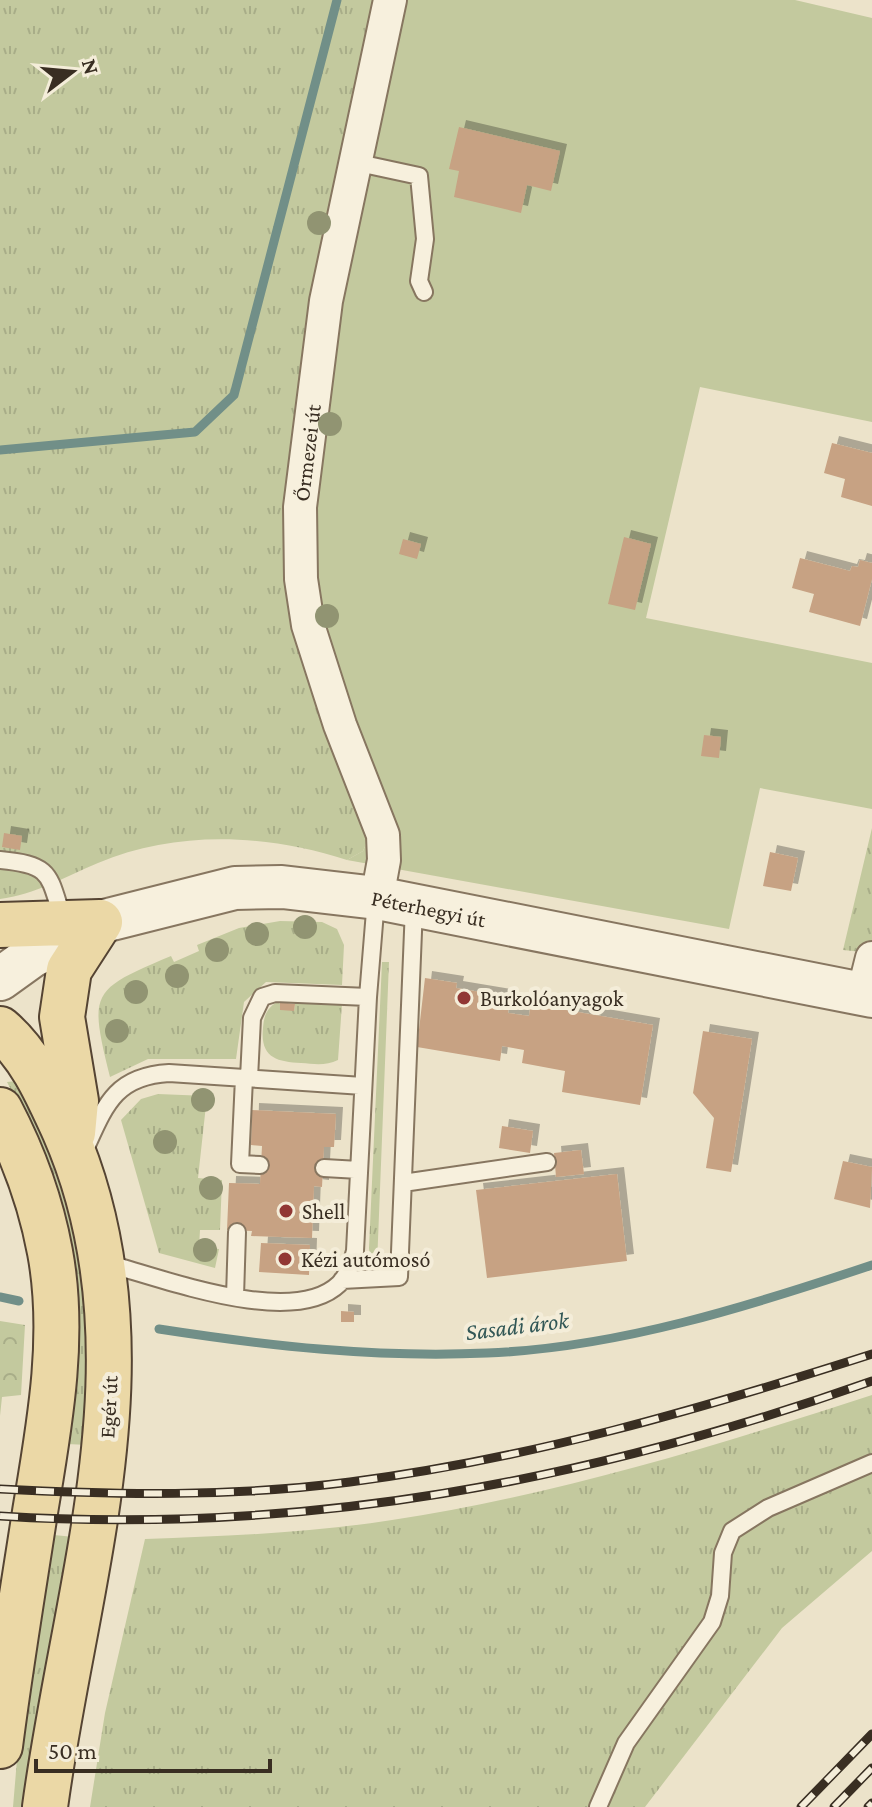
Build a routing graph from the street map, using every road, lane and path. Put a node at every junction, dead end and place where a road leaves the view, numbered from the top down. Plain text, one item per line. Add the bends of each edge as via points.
1 (390, 0) edge
2 (354, 162) junction
3 (424, 292) dead end
4 (0, 860) edge
5 (395, 902) junction
6 (82, 923) junction
7 (0, 925) edge
8 (0, 979) edge
9 (869, 983) edge
10 (368, 997) junction
11 (0, 1029) edge
12 (247, 1078) junction
13 (363, 1086) junction
14 (0, 1110) edge
15 (75, 1156) junction
16 (547, 1162) dead end
17 (260, 1165) dead end
18 (324, 1168) dead end
19 (359, 1170) junction
20 (403, 1183) junction
21 (237, 1232) dead end
22 (103, 1263) junction
23 (342, 1280) junction
24 (235, 1297) junction
25 (872, 1463) edge
26 (0, 1746) edge
27 (45, 1807) edge
28 (598, 1807) edge

1 - 2 street, Őrmezei út
2 - 3 lane via 419,176 425,239 419,281
2 - 5 street, Őrmezei út via 316,378 300,507 301,579 308,625 340,725 383,835
4 - 6 lane via 34,863 43,869
5 - 6 street, Péterhegyi út via 316,888 235,888
5 - 9 street, Péterhegyi út
5 - 10 lane
5 - 20 lane
6 - 7 main road
6 - 8 street, Péterhegyi út
6 - 15 main road via 62,1017 76,1101
10 - 12 lane via 262,997 252,1018
10 - 13 lane
11 - 15 main road, Egér út via 24,1052
12 - 13 lane
12 - 15 lane via 169,1073 138,1079 107,1101
12 - 17 lane via 239,1172
13 - 19 lane
14 - 26 main road via 45,1229 56,1326 48,1430
15 - 22 main road, Egér út
16 - 20 lane
18 - 19 lane
19 - 23 lane via 355,1251
20 - 23 lane via 399,1277
21 - 24 lane
22 - 24 lane
22 - 27 main road, Egér út via 109,1320 107,1441
23 - 24 lane via 302,1301
25 - 28 lane via 768,1508 732,1531 723,1553 712,1622 626,1743

